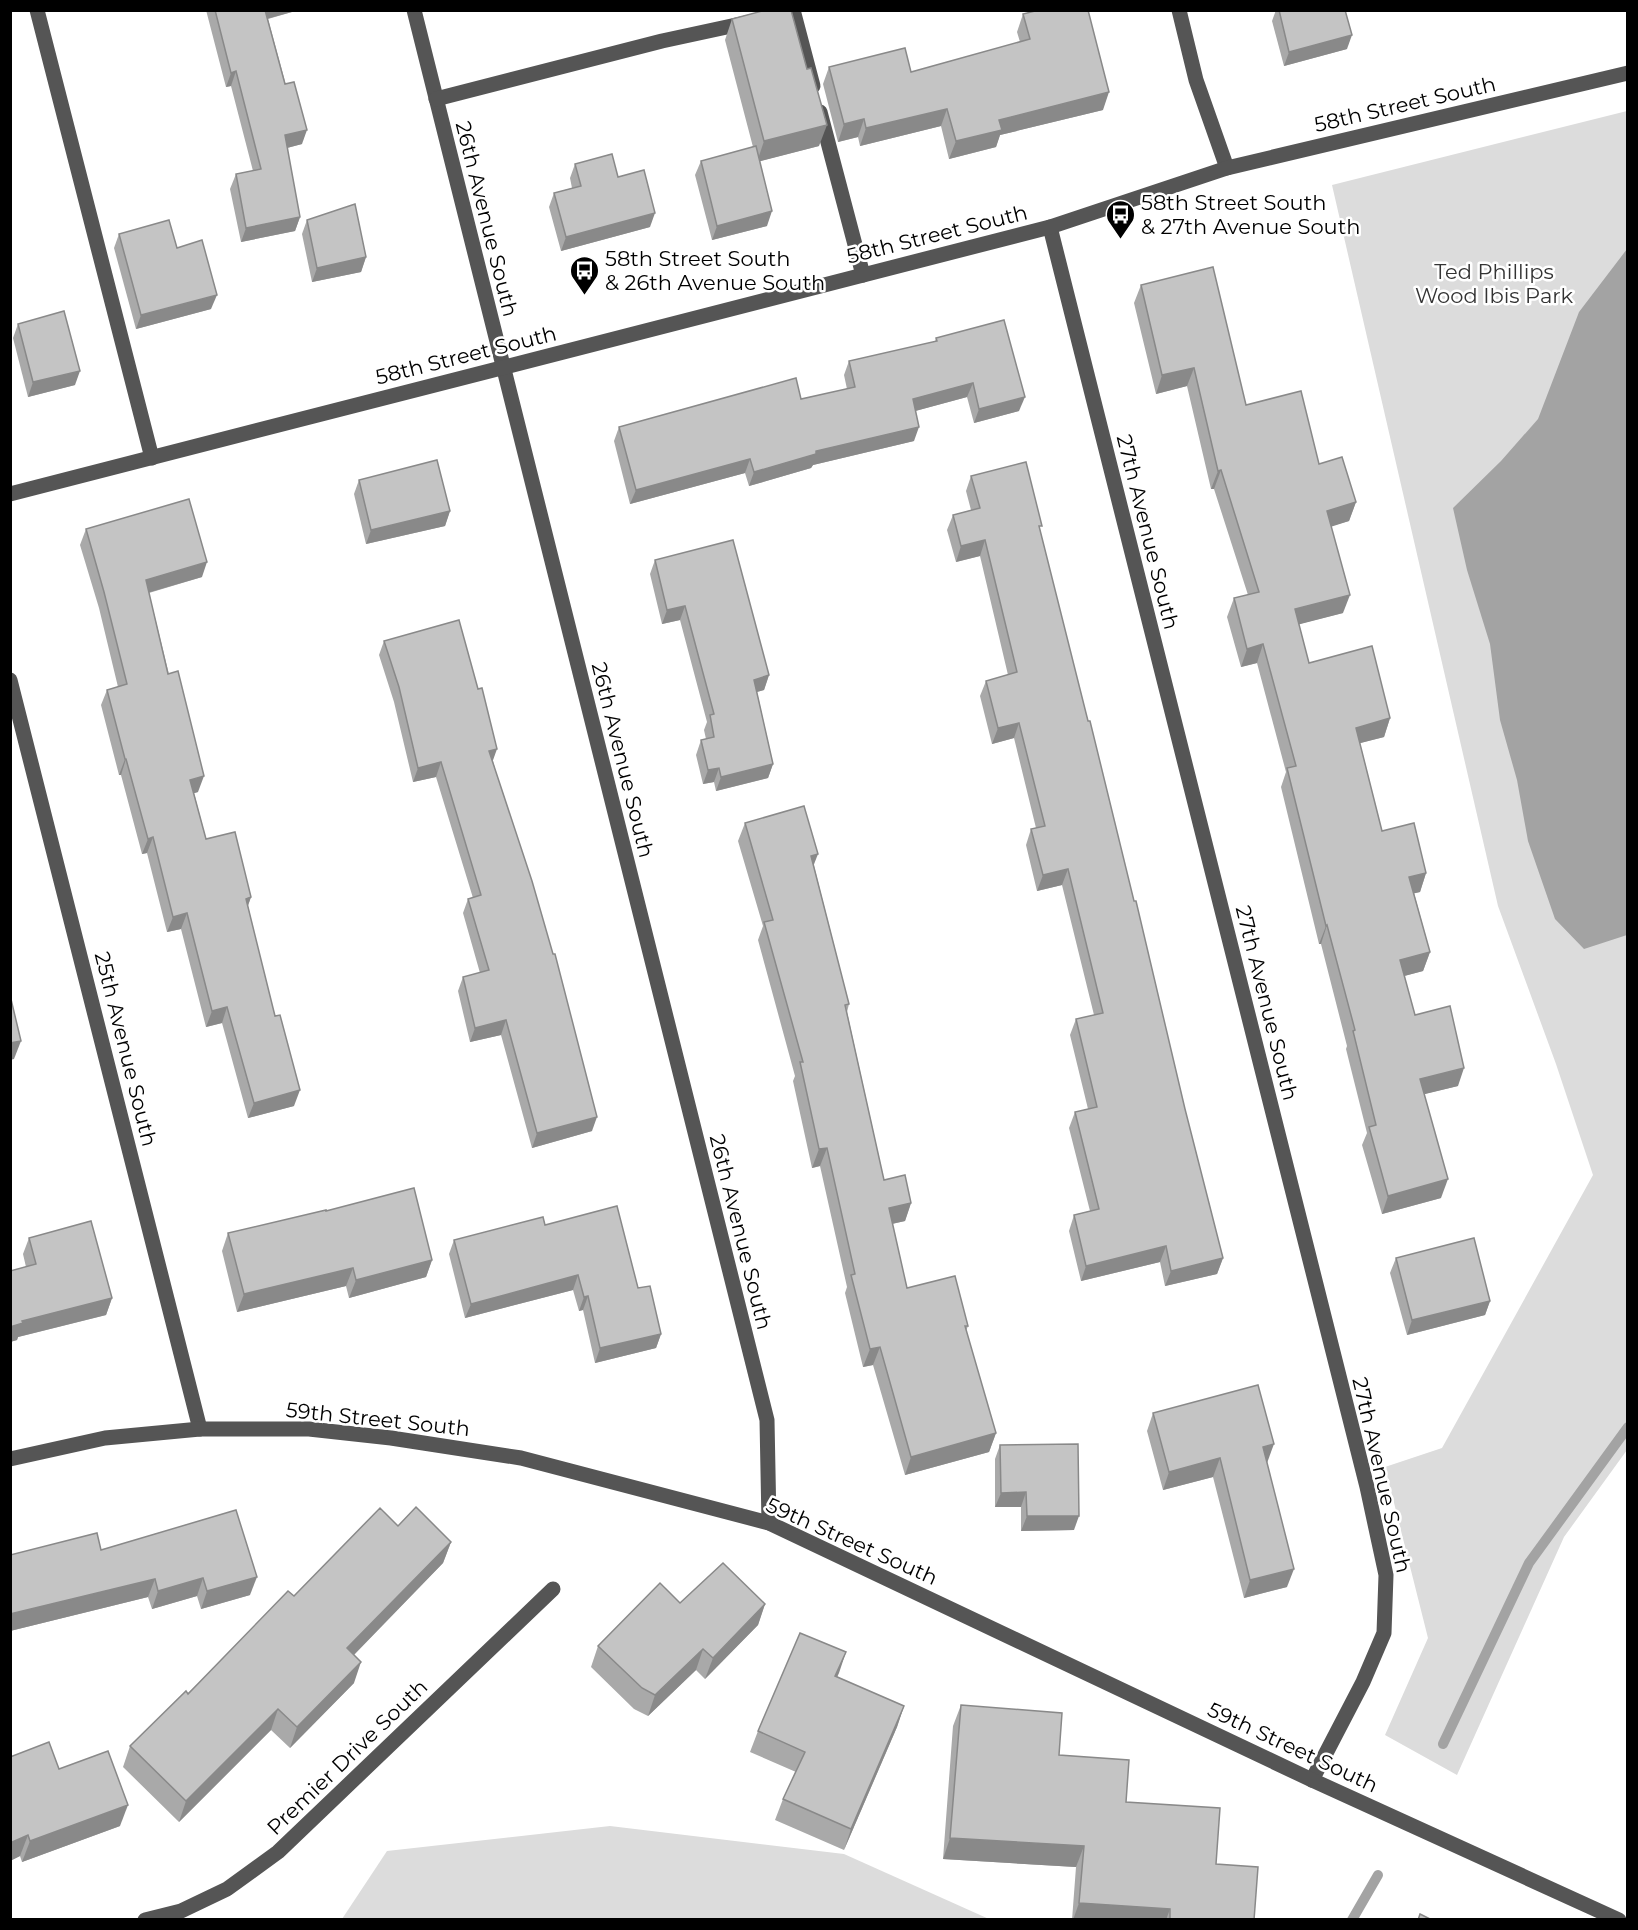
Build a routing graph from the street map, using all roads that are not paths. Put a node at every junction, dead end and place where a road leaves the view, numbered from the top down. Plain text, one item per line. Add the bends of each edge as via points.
1 (37, 10) edge
2 (414, 10) edge
3 (1179, 10) edge
4 (790, 12) edge
5 (761, 19) edge
6 (1628, 73) edge
7 (436, 99) junction
8 (1227, 168) junction
9 (1050, 227) junction
10 (863, 275) junction
11 (502, 368) junction
12 (152, 458) junction
13 (10, 494) edge
14 (10, 680) edge
15 (200, 1429) junction
16 (10, 1459) edge
17 (769, 1523) junction
18 (553, 1589) dead end
19 (1312, 1780) junction
20 (145, 1920) edge
21 (1619, 1920) edge

1 - 12 street
2 - 7 street, 26th Avenue South
3 - 8 street via 1196,80
4 - 10 street
5 - 7 street
6 - 8 street, 58th Street South
7 - 11 street, 26th Avenue South
8 - 9 street, 58th Street South
9 - 10 street, 58th Street South
9 - 19 street, 27th Avenue South via 1386,1575 1384,1633
10 - 11 street, 58th Street South
11 - 12 street, 58th Street South
11 - 17 street, 26th Avenue South via 767,1420
12 - 13 street, 58th Street South
14 - 15 street, 25th Avenue South
15 - 16 street, 59th Street South via 105,1438
15 - 17 street, 59th Street South via 309,1429 391,1437 509,1456
17 - 19 street, 59th Street South
18 - 20 street, Premier Drive South via 278,1852 226,1889 181,1911
19 - 21 street, 59th Street South

